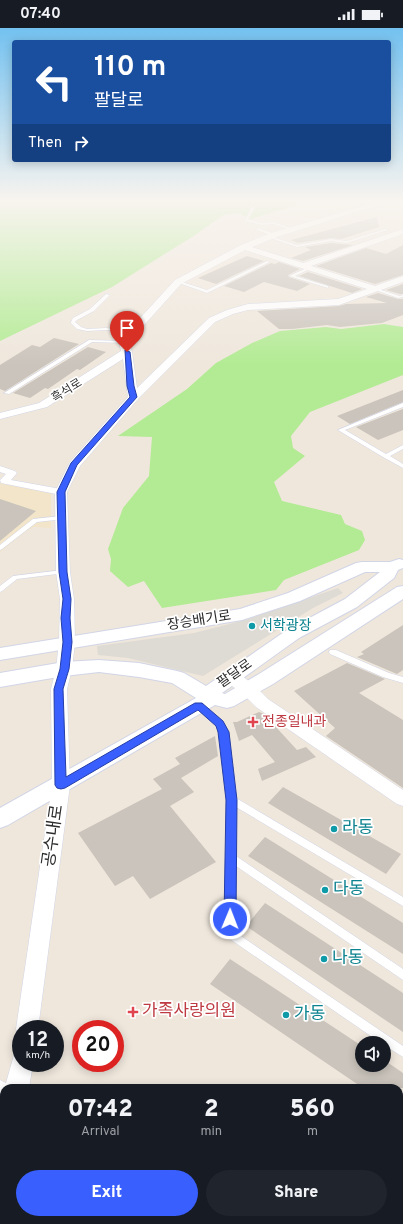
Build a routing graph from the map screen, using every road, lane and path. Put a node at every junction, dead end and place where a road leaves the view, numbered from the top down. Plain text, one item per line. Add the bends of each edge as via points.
1 (229, 255) edge
2 (271, 255) edge
3 (339, 255) edge
4 (268, 262) dead end
5 (309, 266) junction
6 (403, 279) edge
7 (178, 282) junction
8 (327, 287) dead end
9 (376, 289) junction
10 (108, 295) dead end
11 (403, 296) edge
12 (133, 332) junction
13 (126, 347) junction
14 (7, 393) dead end
15 (134, 397) junction
16 (403, 405) edge
17 (0, 416) edge
18 (403, 446) edge
19 (385, 456) junction
20 (403, 466) edge
21 (0, 469) edge
22 (61, 492) junction
23 (62, 518) junction
24 (0, 548) edge
25 (397, 564) edge
26 (63, 572) junction
27 (0, 590) edge
28 (403, 591) edge
29 (351, 603) joint
30 (67, 642) junction
31 (333, 652) dead end
32 (0, 654) edge
33 (64, 669) junction
34 (231, 677) junction
35 (0, 680) edge
36 (403, 680) edge
37 (248, 689) junction
38 (206, 702) junction
39 (61, 785) junction
40 (403, 799) edge
41 (232, 800) junction
42 (0, 819) edge
43 (231, 858) junction
44 (403, 902) edge
45 (403, 975) edge
46 (29, 1020) edge
47 (403, 1052) edge
48 (20, 1072) edge
49 (18, 1084) edge

1 - 7 street, 흑석로
2 - 5 street
3 - 5 street
4 - 7 lane via 207,292
5 - 8 lane via 291,276
5 - 9 street
6 - 9 street
7 - 12 street, 흑석로
9 - 11 lane
9 - 15 street via 339,302 248,307 212,320
10 - 12 lane via 92,310 73,322 79,328 87,330
12 - 13 street, 흑석로
13 - 14 lane via 91,341
13 - 15 street via 130,386
13 - 17 street, 흑석로 via 43,405
15 - 22 street via 74,465
16 - 19 lane via 341,430
18 - 19 lane
19 - 20 lane
21 - 22 street via 12,473 4,480
22 - 23 street
23 - 24 lane via 35,520
23 - 26 street
25 - 29 street, 장승배기로
25 - 30 street, 장승배기로 via 362,567 294,597 242,614
26 - 27 lane via 15,577
26 - 30 street via 67,599
28 - 37 street
29 - 34 street, 팔달로 via 293,634
30 - 32 street, 장승배기로
30 - 33 street, 공수내로
31 - 36 lane
33 - 35 street
33 - 38 street via 99,666 139,670 177,678
33 - 39 street, 공수내로 via 59,689
34 - 37 street
34 - 38 street, 팔달로 via 213,690
37 - 38 street via 227,701
37 - 40 street via 262,703
38 - 39 street, 팔달로
38 - 41 lane via 224,732
39 - 42 street, 팔달로
39 - 46 street, 공수내로
41 - 43 lane
41 - 44 lane
43 - 45 lane
43 - 47 lane via 230,934
48 - 49 street

